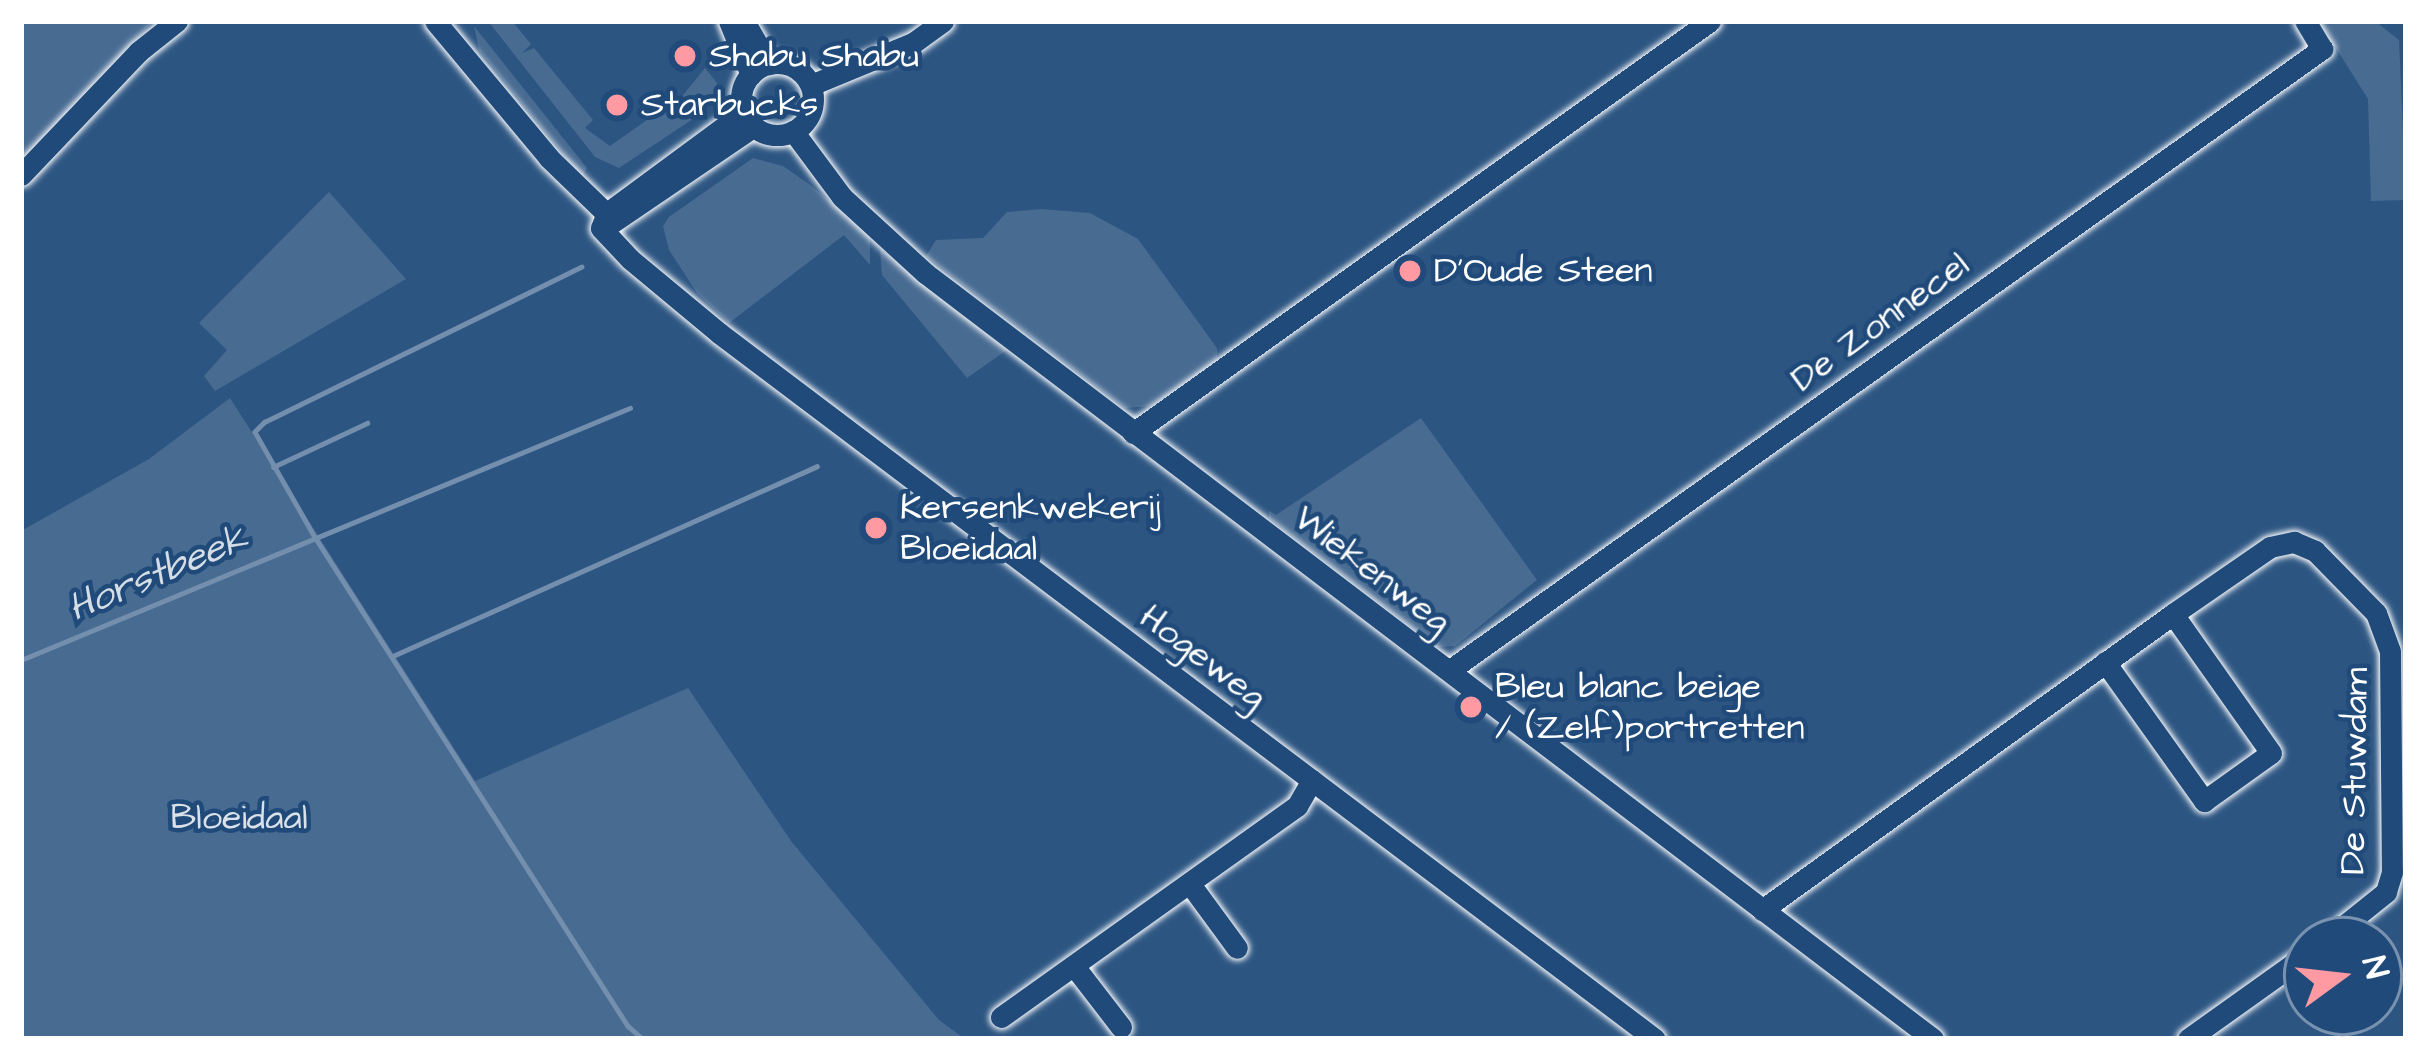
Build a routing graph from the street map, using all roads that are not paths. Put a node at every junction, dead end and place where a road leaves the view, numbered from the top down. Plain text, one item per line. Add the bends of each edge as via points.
1 (160, 21) edge
2 (177, 21) edge
3 (729, 21) edge
4 (744, 21) edge
5 (943, 21) edge
6 (1710, 21) edge
7 (2305, 21) edge
8 (442, 24) edge
9 (139, 52) junction
10 (760, 69) junction
11 (811, 86) junction
12 (749, 119) junction
13 (793, 131) junction
14 (21, 176) edge
15 (608, 222) junction
16 (1133, 433) junction
17 (2173, 614) junction
18 (2105, 662) junction
19 (1450, 670) junction
20 (1312, 780) junction
21 (1190, 884) junction
22 (1762, 910) junction
23 (2356, 916) edge
24 (1237, 948) dead end
25 (1074, 966) junction
26 (2283, 971) edge
27 (1001, 1017) dead end
28 (1121, 1027) dead end
29 (1655, 1039) edge
30 (1933, 1039) edge
31 (2188, 1039) edge

1 - 9 street
2 - 9 street
3 - 10 street
4 - 10 street
5 - 11 street via 913,43
6 - 16 street
7 - 19 street, De Zonnecel via 2322,49
8 - 15 street, Hogeweg
9 - 14 street
10 - 11 street via 794,67
10 - 12 street via 743,89
11 - 13 street via 812,106
12 - 13 street via 769,134
12 - 15 street
13 - 16 street, Wiekenweg via 842,197 911,260
15 - 20 street, Hogeweg via 661,289
16 - 19 street, Wiekenweg
17 - 18 street, De Stuwdam
17 - 18 street via 2271,753 2204,802
17 - 23 street, De Stuwdam via 2270,547 2294,542 2315,551 2386,630 2392,872 2386,892
18 - 22 street, De Stuwdam
19 - 22 street, Wiekenweg
20 - 21 street via 1297,806
20 - 29 street, Hogeweg
21 - 24 street
21 - 25 street
22 - 30 street, Wiekenweg
25 - 27 street
25 - 28 street
26 - 31 street

